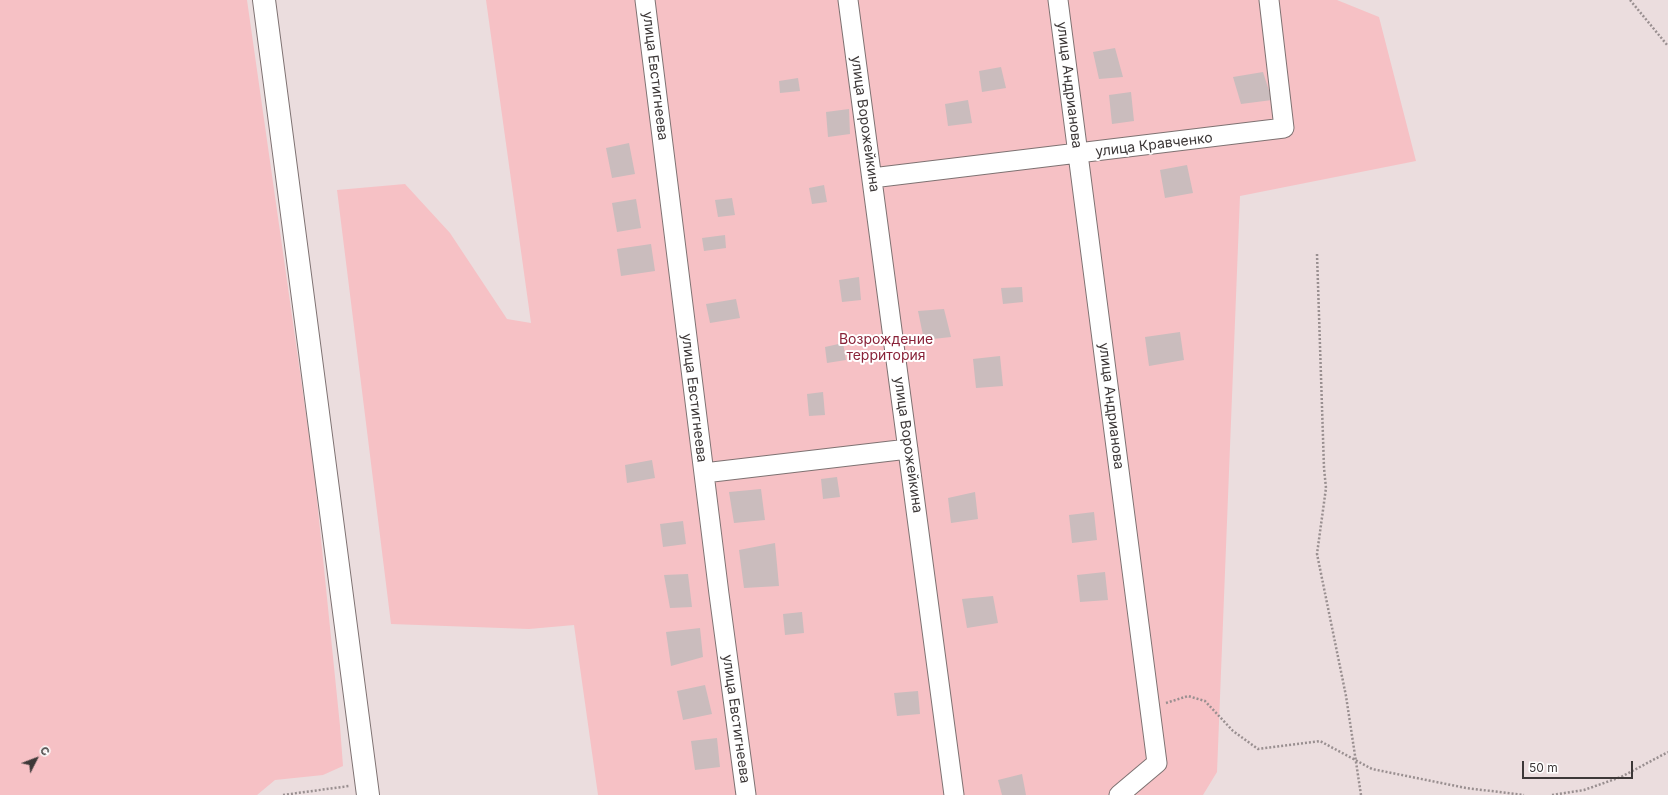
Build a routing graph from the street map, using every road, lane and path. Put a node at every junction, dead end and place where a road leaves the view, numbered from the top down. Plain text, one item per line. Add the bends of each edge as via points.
1 (264, 0) edge
2 (645, 0) edge
3 (848, 0) edge
4 (1058, 0) edge
5 (1269, 0) edge
6 (1630, 0) edge
7 (1668, 46) edge
8 (1078, 154) junction
9 (872, 178) junction
10 (1317, 254) dead end
11 (908, 449) junction
12 (704, 473) junction
13 (1150, 708) junction
14 (1668, 752) edge
15 (1355, 760) junction
16 (368, 790) edge
17 (283, 795) edge
18 (746, 795) edge
19 (954, 795) edge
20 (1119, 795) edge
21 (1360, 795) edge
22 (1524, 795) edge
23 (1552, 795) edge

1 - 16 main road
2 - 12 street, улица Евстигнеева
3 - 9 street, улица Ворожейкина
4 - 8 street, улица Андрианова
5 - 8 street, улица Кравченко via 1284,128
6 - 7 path
8 - 9 street, улица Кравченко
8 - 13 street, улица Андрианова
9 - 11 street, улица Ворожейкина
10 - 15 path via 1326,488 1317,554 1346,696
11 - 12 street
11 - 19 street, улица Ворожейкина
12 - 18 street, улица Евстигнеева
13 - 15 path via 1188,696 1205,701 1233,731 1258,749 1320,741
13 - 20 street, улица Андрианова via 1158,763
14 - 23 path via 1621,777 1584,790
15 - 21 path
15 - 22 path via 1372,769 1466,788
16 - 17 path

